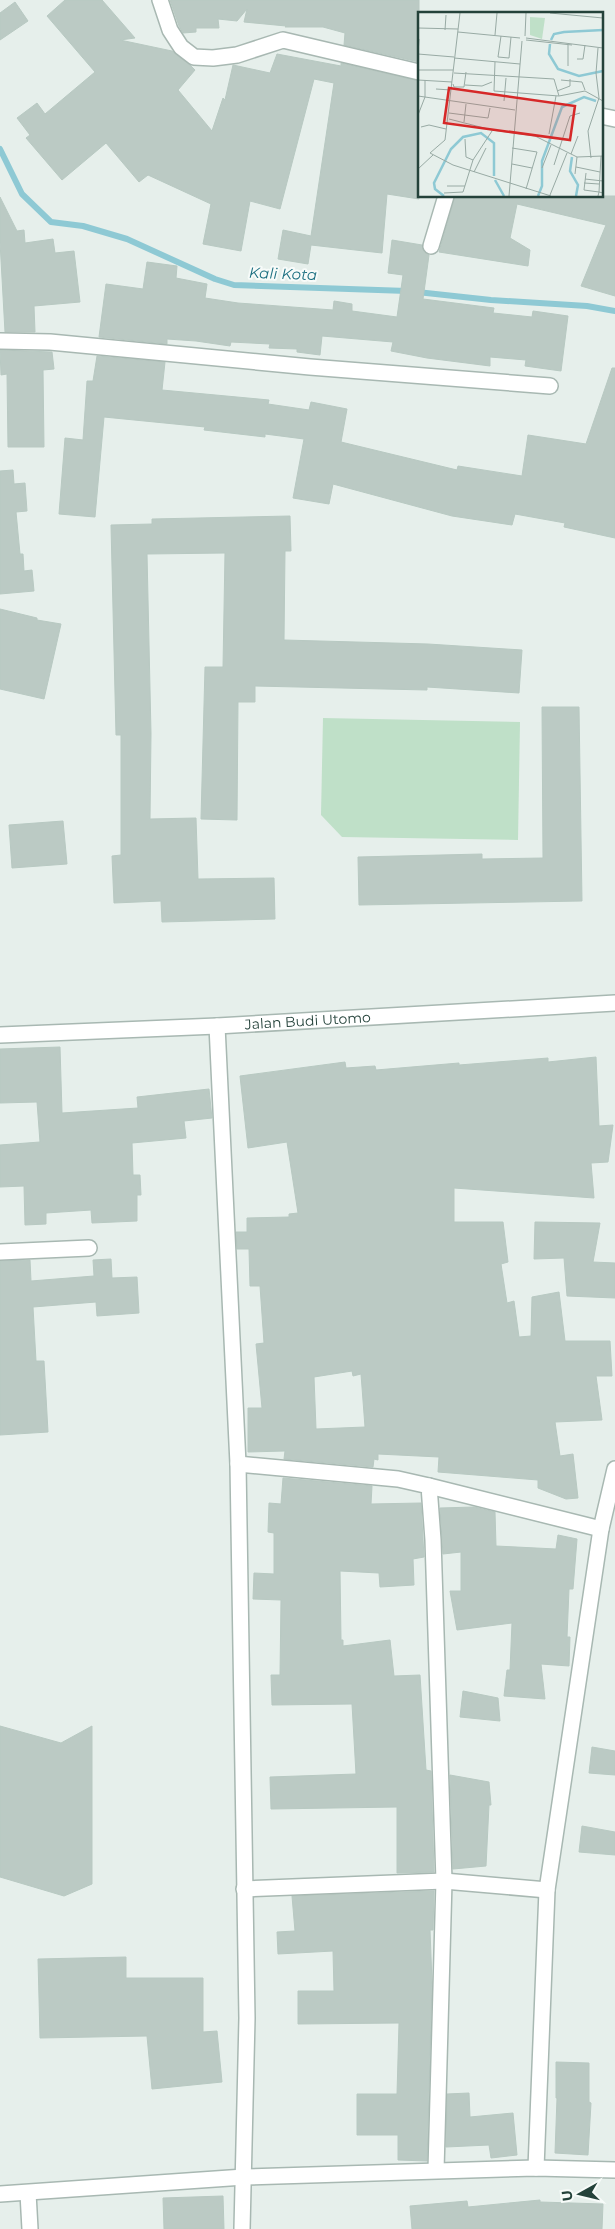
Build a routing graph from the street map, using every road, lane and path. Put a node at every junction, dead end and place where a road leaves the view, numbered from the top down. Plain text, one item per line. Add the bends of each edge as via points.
1 (160, 0) edge
2 (418, 72) edge
3 (602, 116) edge
4 (615, 119) edge
5 (445, 198) edge
6 (431, 246) dead end
7 (0, 341) edge
8 (550, 386) dead end
9 (615, 1003) edge
10 (217, 1026) junction
11 (0, 1035) edge
12 (89, 1248) dead end
13 (0, 1252) edge
14 (238, 1464) junction
15 (615, 1469) edge
16 (430, 1486) junction
17 (601, 1529) junction
18 (444, 1881) junction
19 (244, 1889) junction
20 (547, 1890) junction
21 (536, 2168) junction
22 (436, 2170) junction
23 (615, 2170) edge
24 (244, 2177) junction
25 (28, 2193) junction
26 (0, 2194) edge
27 (30, 2229) edge
28 (242, 2229) edge

1 - 2 street via 170,30 181,47 194,56 237,55 283,40
3 - 4 street
5 - 6 street
7 - 8 street via 50,342
9 - 10 street, Jalan Budi Utomo
10 - 11 street, Jalan Budi Utomo
10 - 14 street
12 - 13 street
14 - 16 street via 389,1478
14 - 19 street
15 - 17 street
16 - 17 street
16 - 18 street
17 - 20 street
18 - 19 street
18 - 20 street
18 - 22 street
19 - 24 street
20 - 21 street
21 - 22 street
21 - 23 street
22 - 24 street
24 - 25 street
24 - 28 street
25 - 26 street
25 - 27 street

